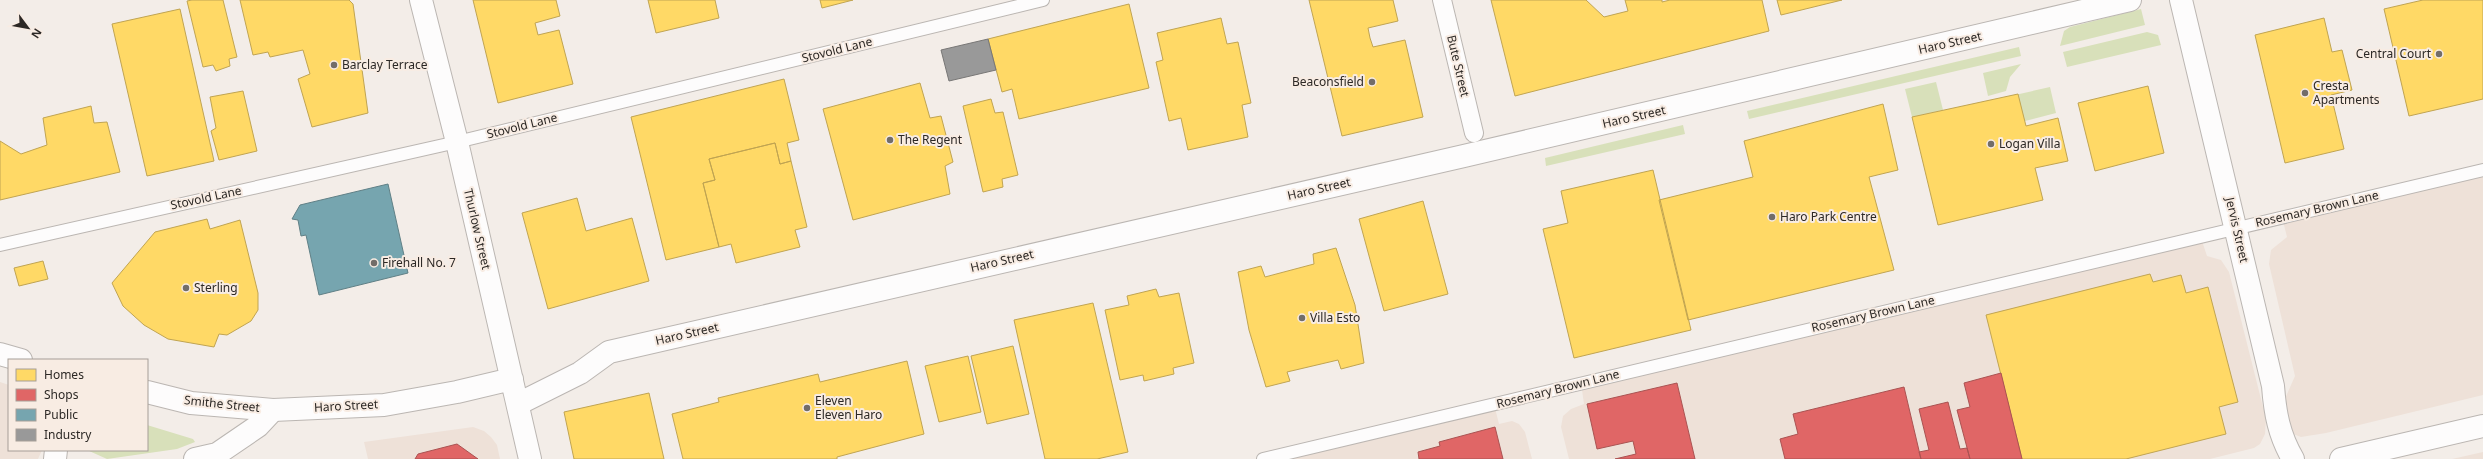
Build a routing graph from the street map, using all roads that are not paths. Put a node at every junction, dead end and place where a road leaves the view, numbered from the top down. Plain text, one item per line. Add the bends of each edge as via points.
1 (421, 0) edge
2 (1043, 0) edge
3 (1442, 0) edge
4 (2130, 0) edge
5 (2181, 0) edge
6 (1474, 133) dead end
7 (457, 142) junction
8 (2483, 170) edge
9 (2237, 229) junction
10 (0, 245) edge
11 (0, 354) edge
12 (18, 359) edge
13 (512, 379) junction
14 (148, 392) edge
15 (518, 404) junction
16 (273, 410) junction
17 (2483, 426) edge
18 (195, 459) edge
19 (530, 459) edge
20 (1263, 459) edge
21 (2293, 459) edge
22 (2341, 459) edge

1 - 7 street, Thurlow Street
2 - 7 lane, Stovold Lane
3 - 6 street, Bute Street
4 - 15 street, Haro Street via 1522,144 609,352 580,373
5 - 9 street, Jervis Street
7 - 10 lane, Stovold Lane
7 - 13 street, Thurlow Street
8 - 9 lane, Rosemary Brown Lane
9 - 20 lane, Rosemary Brown Lane
9 - 21 street, Jervis Street via 2273,386 2274,410 2282,439
11 - 12 street
13 - 15 street, Thurlow Street
13 - 16 street, Haro Street via 384,405
14 - 16 street, Smithe Street via 191,403
15 - 19 street, Thurlow Street
16 - 18 street via 258,426 217,454
17 - 22 street

